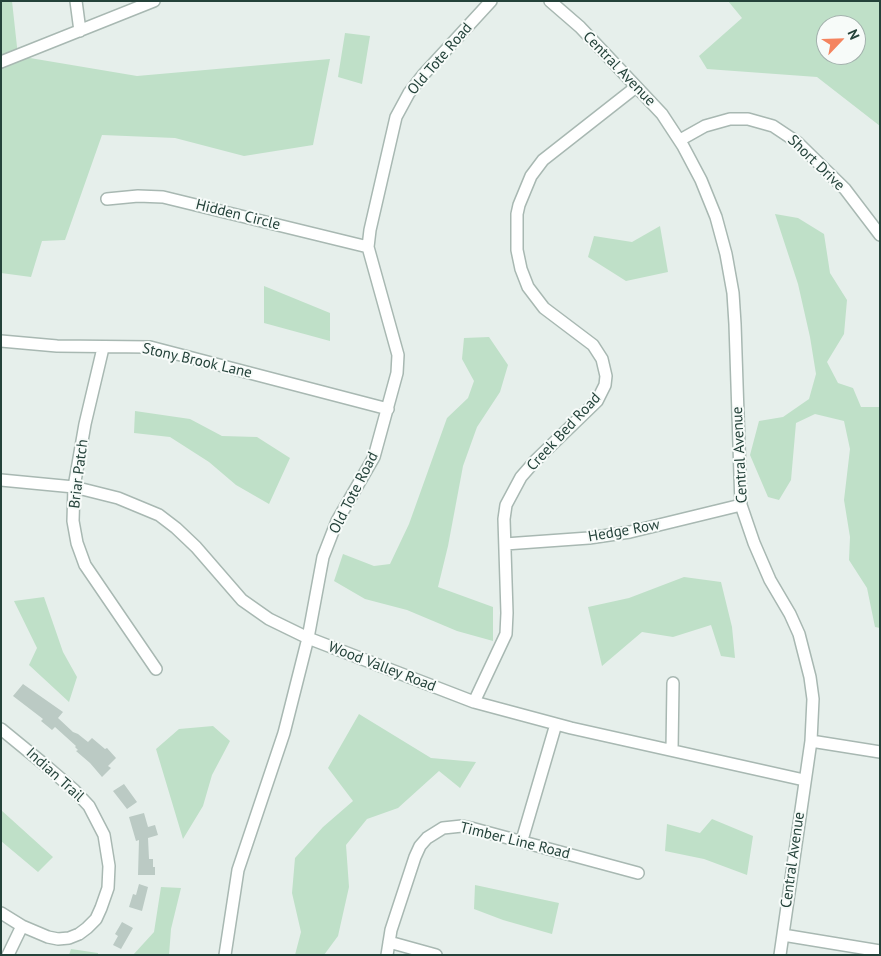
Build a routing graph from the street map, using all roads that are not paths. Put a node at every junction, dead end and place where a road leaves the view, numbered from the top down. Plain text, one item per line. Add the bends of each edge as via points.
1 (76, 1) edge
2 (154, 1) edge
3 (491, 1) edge
4 (550, 1) edge
5 (80, 31) junction
6 (1, 62) edge
7 (636, 87) junction
8 (680, 140) junction
9 (107, 199) dead end
10 (880, 235) edge
11 (368, 247) junction
12 (1, 342) edge
13 (104, 348) junction
14 (388, 410) junction
15 (1, 480) edge
16 (74, 487) junction
17 (741, 505) junction
18 (505, 544) junction
19 (308, 638) junction
20 (156, 669) dead end
21 (673, 683) dead end
22 (474, 702) junction
23 (556, 724) junction
24 (1, 729) edge
25 (811, 741) junction
26 (672, 750) junction
27 (880, 752) edge
28 (804, 780) junction
29 (522, 840) junction
30 (638, 873) dead end
31 (1, 913) edge
32 (22, 926) junction
33 (783, 935) junction
34 (389, 942) junction
35 (880, 951) edge
36 (8, 955) edge
37 (225, 955) edge
38 (387, 955) edge
39 (436, 955) edge
40 (780, 955) edge

1 - 5 street
2 - 5 street
3 - 11 street, Old Tote Road via 423,75 396,117
4 - 7 street, Central Avenue via 580,27
5 - 6 street
7 - 8 street, Central Avenue via 662,114
7 - 18 street, Creek Bed Road via 543,160 526,185 519,204 517,250 528,287 544,308 593,345 602,359 606,376 597,401 521,477 506,504
8 - 10 street, Short Drive via 705,126 730,119 756,120 773,126 797,142 845,189
8 - 17 street, Central Avenue via 716,217 733,292
9 - 11 street, Hidden Circle via 163,197
11 - 14 street, Old Tote Road via 398,355
12 - 13 street, Stony Brook Lane
13 - 14 street, Stony Brook Lane via 150,347
13 - 16 street, Briar Patch via 85,424
14 - 19 street, Old Tote Road via 374,457 337,522 323,558
15 - 16 street, Wood Valley Road
16 - 19 street, Wood Valley Road via 118,498 159,515 196,547 242,600 269,620
16 - 20 street, Briar Patch via 73,521 85,565
17 - 18 street, Hedge Row via 630,532
17 - 25 street, Central Avenue via 770,580 790,614 806,655 813,699
18 - 22 street, Creek Bed Road via 506,634
19 - 22 street, Wood Valley Road
19 - 37 street, Old Tote Road via 284,734 238,870
21 - 26 street
22 - 23 street, Wood Valley Road
23 - 26 street, Wood Valley Road
23 - 29 street
24 - 32 street, Indian Trail via 82,798 100,825 109,856 105,898 96,919 87,928 69,938 58,939
25 - 27 street
25 - 28 street, Central Avenue
26 - 28 street, Wood Valley Road
28 - 33 street, Central Avenue
29 - 30 street, Timber Line Road
29 - 34 street, Timber Line Road via 462,826 434,832 414,857
31 - 32 street, Indian Trail
32 - 36 street
33 - 35 street
33 - 40 street, Central Avenue
34 - 38 street, Timber Line Road
34 - 39 street

